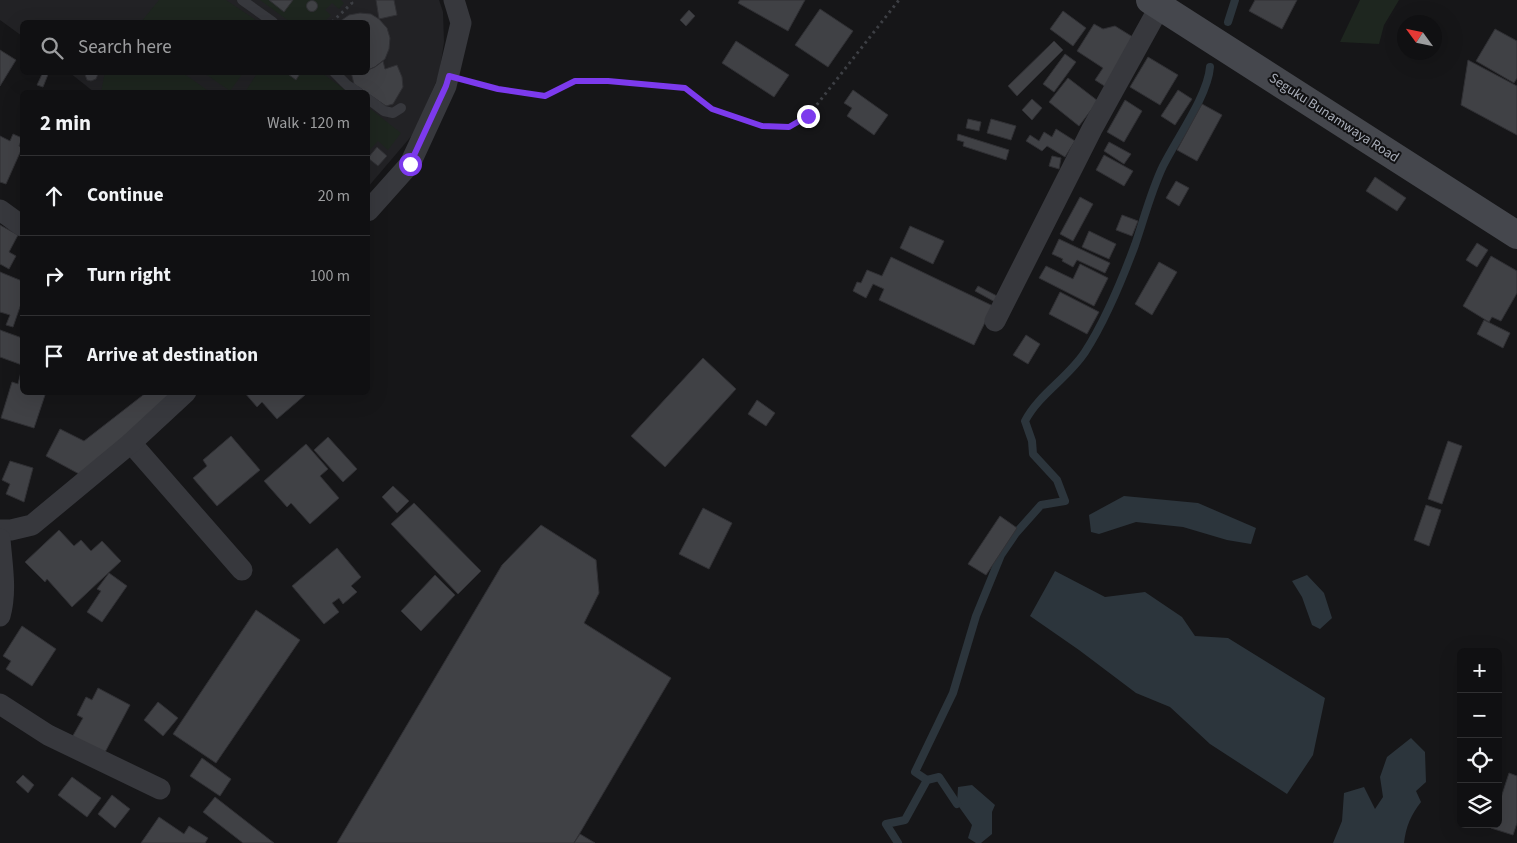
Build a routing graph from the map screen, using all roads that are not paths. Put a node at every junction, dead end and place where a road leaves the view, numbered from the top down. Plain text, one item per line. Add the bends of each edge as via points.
1 (242, 0) edge
2 (454, 0) edge
3 (1155, 3) edge
4 (270, 20) edge
5 (338, 75) edge
6 (356, 90) edge
7 (370, 100) edge
8 (401, 108) dead end
9 (370, 209) edge
10 (0, 210) edge
11 (20, 225) edge
12 (1517, 235) edge
13 (995, 321) dead end
14 (183, 395) edge
15 (131, 443) junction
16 (0, 530) edge
17 (0, 540) edge
18 (242, 570) dead end
19 (0, 616) edge
20 (0, 704) edge
21 (160, 788) dead end

1 - 4 lane
2 - 9 street via 461,23 446,86 410,164
3 - 12 main road, Seguku Bunamwaya Road
3 - 13 street
5 - 6 lane
7 - 8 lane via 384,111 393,113
10 - 11 street
14 - 15 street
15 - 16 street via 32,525
15 - 18 street
17 - 19 street via 4,584
20 - 21 street via 48,735

